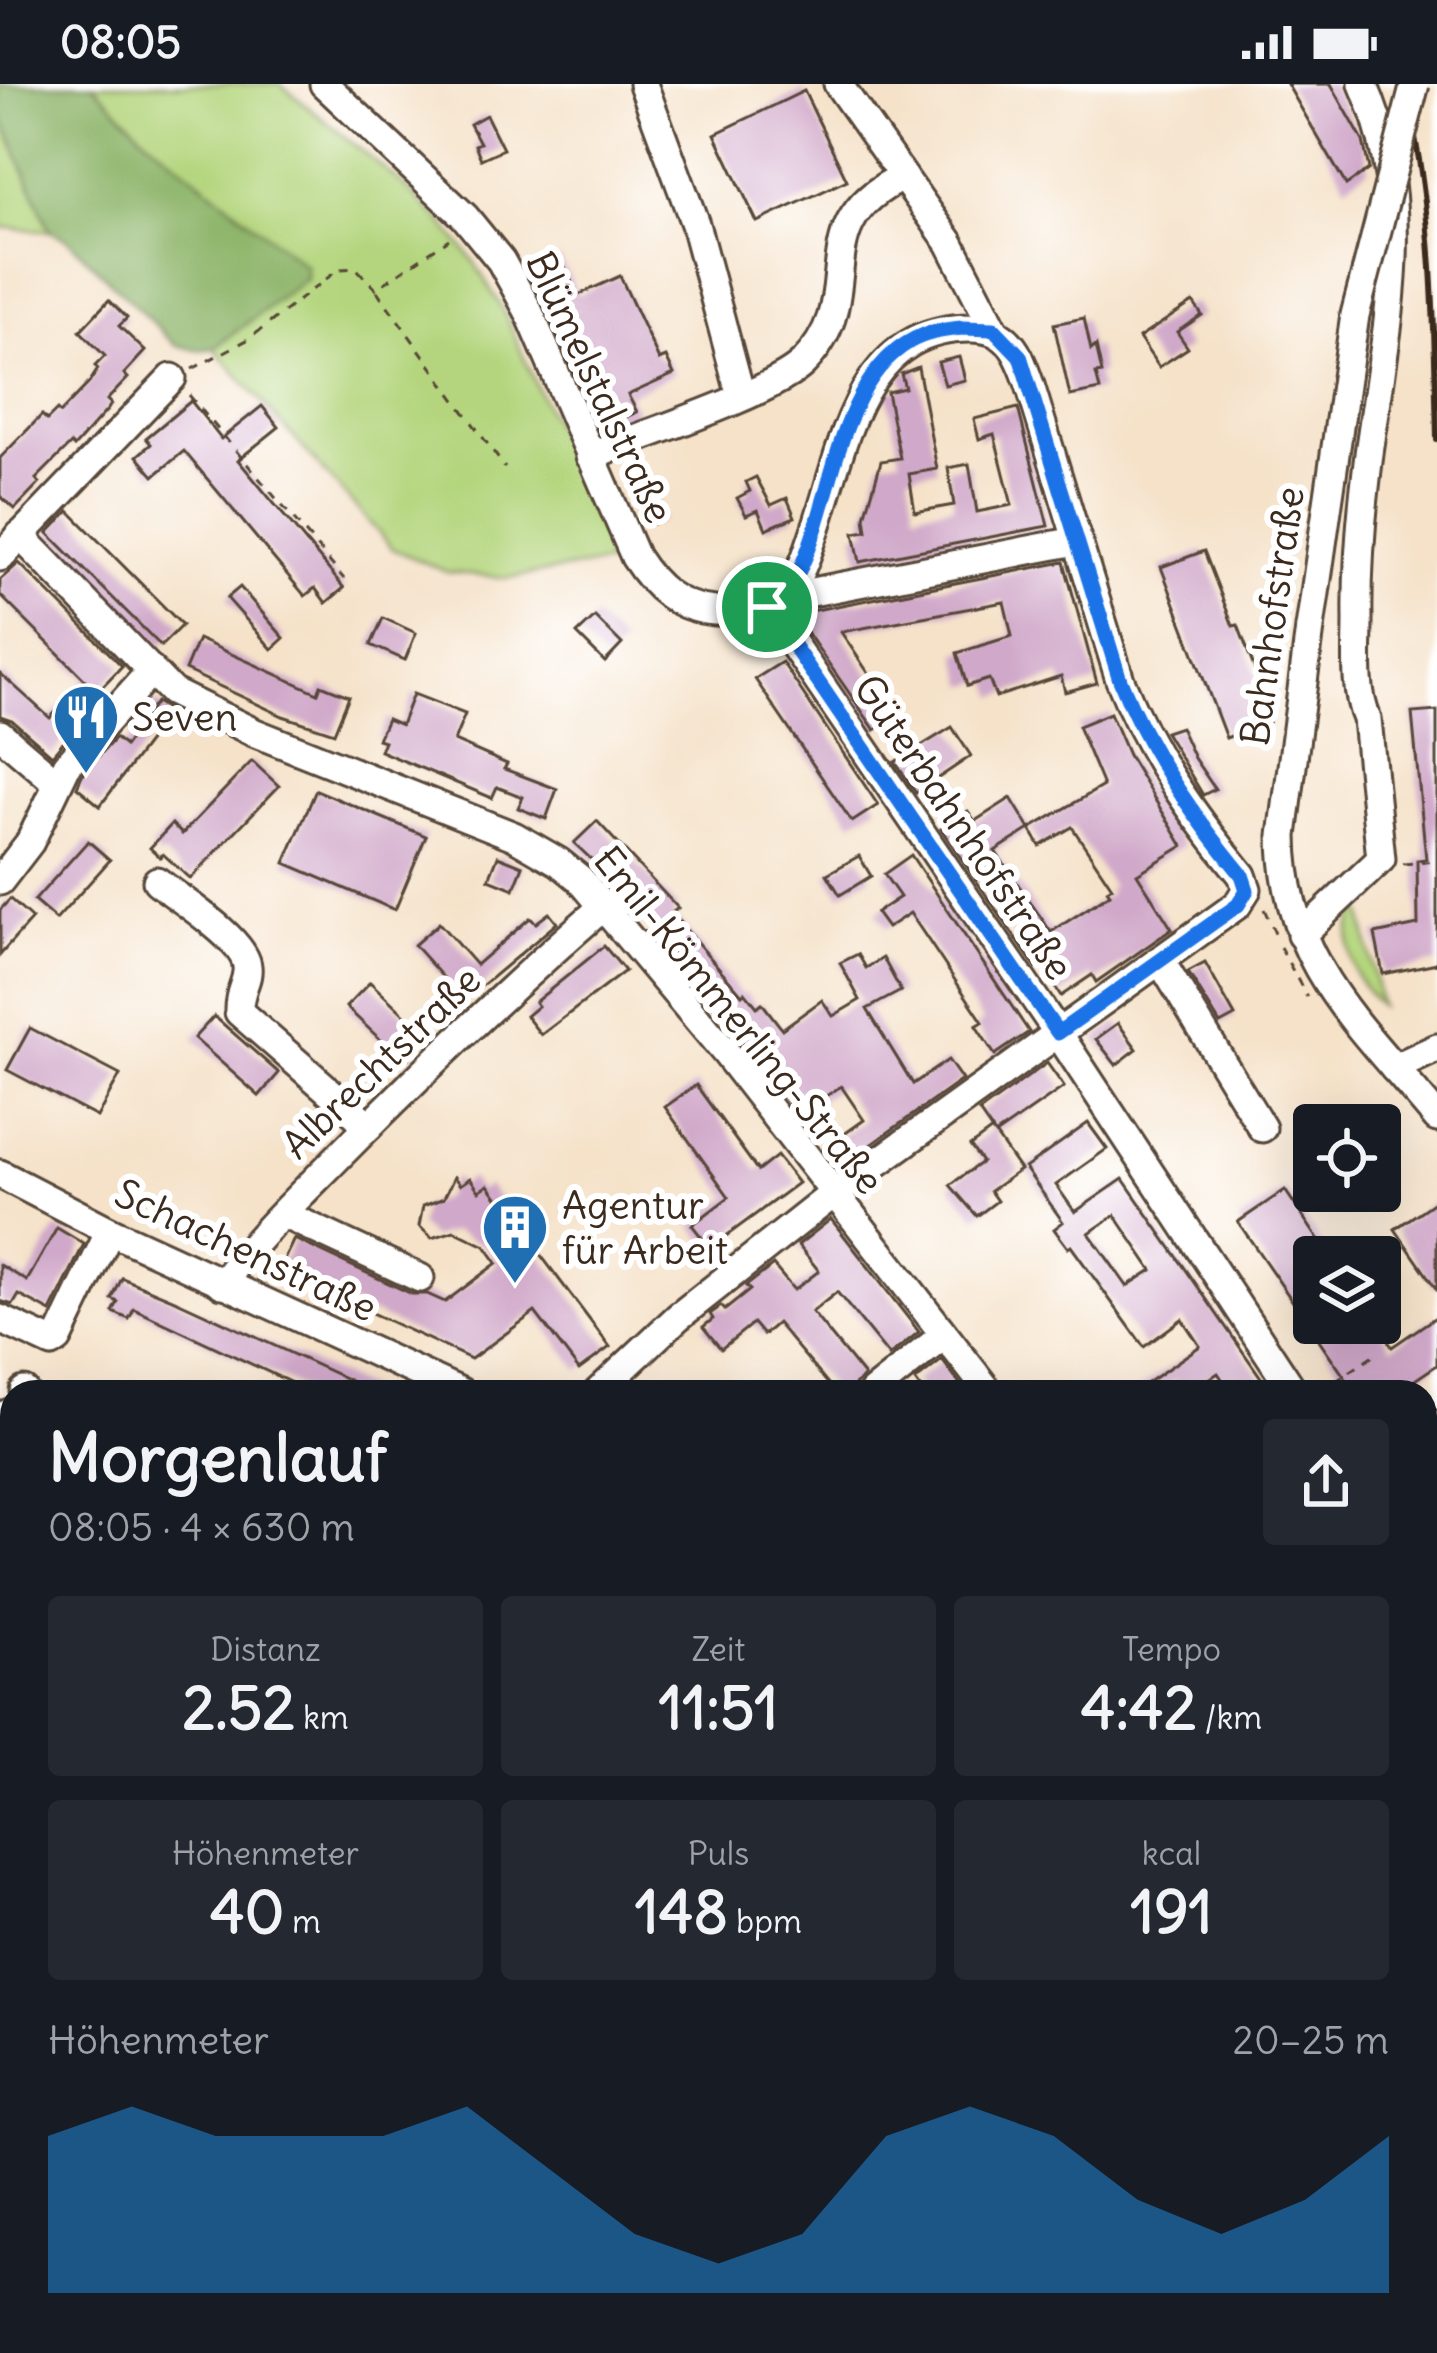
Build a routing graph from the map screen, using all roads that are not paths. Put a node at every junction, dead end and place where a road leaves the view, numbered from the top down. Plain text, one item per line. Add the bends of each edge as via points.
1 (324, 84) edge
2 (643, 84) edge
3 (838, 84) edge
4 (1363, 84) edge
5 (1415, 84) edge
6 (902, 177) junction
7 (994, 329) junction
8 (172, 378) road end
9 (741, 396) junction
10 (590, 456) junction
11 (20, 536) junction
12 (1076, 541) junction
13 (0, 557) edge
14 (774, 602) junction
15 (150, 672) junction
16 (0, 734) edge
17 (56, 782) junction
18 (0, 881) edge
19 (157, 881) dead end
20 (605, 905) junction
21 (1301, 935) junction
22 (1160, 959) junction
23 (1058, 1033) junction
24 (1437, 1048) edge
25 (1394, 1068) junction
26 (1437, 1118) edge
27 (369, 1126) junction
28 (1262, 1128) dead end
29 (0, 1174) edge
30 (832, 1195) junction
31 (283, 1214) junction
32 (110, 1231) junction
33 (420, 1278) dead end
34 (222, 1284) junction
35 (0, 1319) edge
36 (943, 1336) junction
37 (434, 1380) edge
38 (611, 1380) edge
39 (887, 1380) edge
40 (979, 1380) edge
41 (1286, 1380) edge

1 - 10 street, Blümelstalstraße via 471,224 515,284
2 - 9 street via 695,224
3 - 6 street
4 - 21 street via 1381,125 1396,213 1358,595 1359,701 1381,860
5 - 21 street, Bahnhofstraße, bridge via 1355,315 1282,836
6 - 7 street via 950,243
6 - 9 street via 858,205 848,222 836,307 814,349 800,366
7 - 12 street via 1020,356
7 - 14 street via 911,340 876,372 804,564
8 - 11 street
9 - 10 street
10 - 14 street, Blümelstalstraße via 635,557 662,591 702,610
11 - 13 street
11 - 15 street, Emil-Kömmerling-Straße
12 - 14 street, Blümelstalstraße
12 - 22 street via 1138,726 1247,890 1238,905
14 - 23 street, Güterbahnhofstraße
15 - 17 street
15 - 20 street, Emil-Kömmerling-Straße via 199,708 538,848
16 - 17 street
17 - 18 street via 29,842
19 - 27 street via 247,958 239,1012
20 - 27 street, Albrechtstraße
20 - 30 street, Emil-Kömmerling-Straße
21 - 25 street, Bahnhofstraße via 1331,992
22 - 23 street
22 - 28 street
23 - 30 street
23 - 41 street, Güterbahnhofstraße
24 - 25 street
25 - 26 street, Bahnhofstraße
27 - 31 street, Albrechtstraße
29 - 32 street, Schachenstraße
30 - 36 street, Emil-Kömmerling-Straße
30 - 38 street
31 - 33 street
31 - 34 street, Albrechtstraße
32 - 34 street, Schachenstraße
32 - 35 street via 58,1339 43,1341
34 - 37 street, Schachenstraße
36 - 39 street
36 - 40 street, Emil-Kömmerling-Straße

